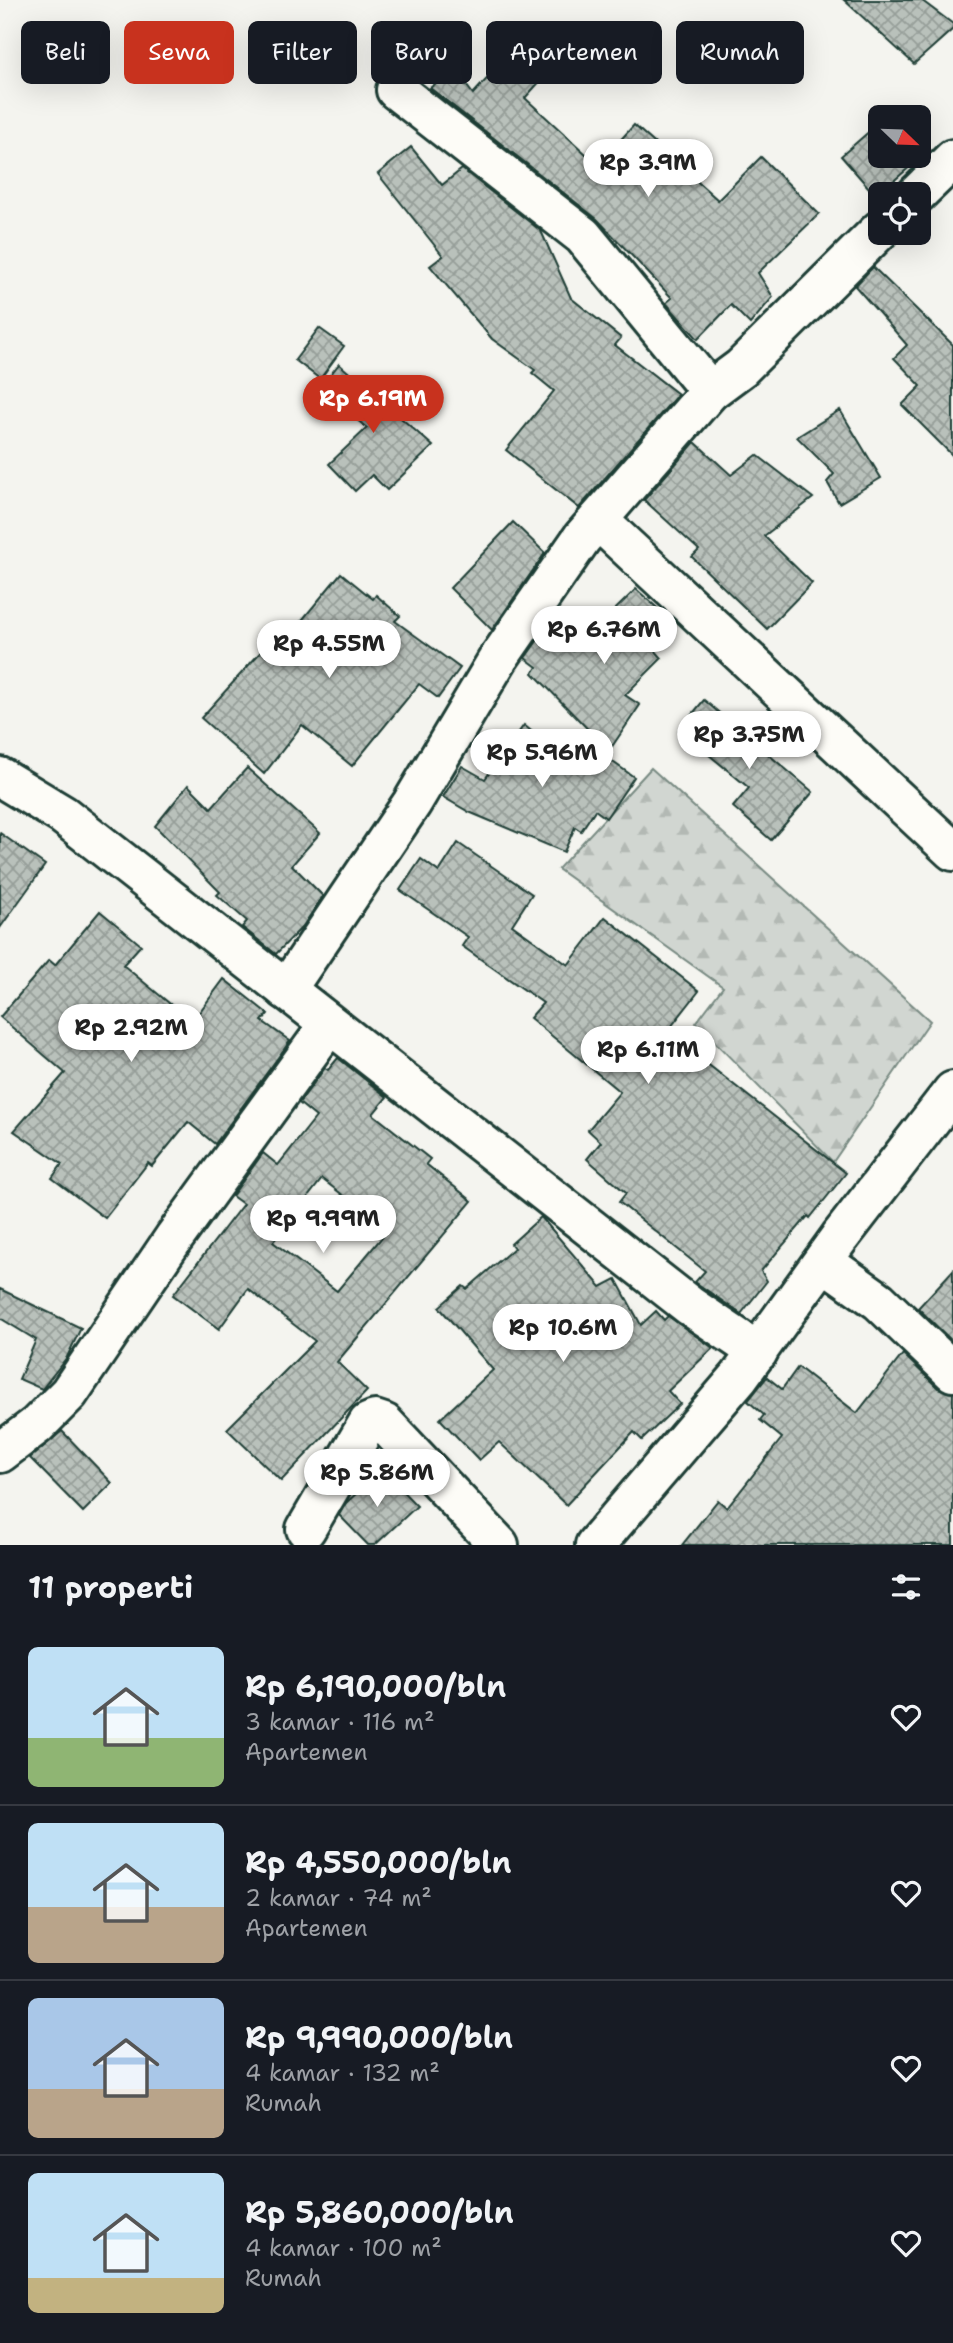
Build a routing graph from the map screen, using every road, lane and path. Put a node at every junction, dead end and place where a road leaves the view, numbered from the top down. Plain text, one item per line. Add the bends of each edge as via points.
1 (396, 90) dead end
2 (953, 159) edge
3 (929, 182) edge
4 (868, 242) edge
5 (710, 391) junction
6 (598, 520) junction
7 (0, 777) edge
8 (953, 851) edge
9 (286, 990) junction
10 (329, 1025) junction
11 (953, 1091) edge
12 (824, 1262) junction
13 (758, 1352) junction
14 (953, 1372) edge
15 (0, 1453) edge
16 (308, 1540) edge
17 (499, 1545) edge
18 (595, 1545) edge

1 - 5 street via 583,236
2 - 3 street
4 - 5 street via 741,368
5 - 6 street
6 - 8 street
6 - 9 street via 498,659 412,803
7 - 9 street via 63,815
9 - 10 street
10 - 13 street via 690,1306
10 - 15 street via 174,1238 69,1393
11 - 12 street
12 - 13 street
12 - 14 street via 879,1301
13 - 18 street
16 - 17 street via 369,1423 375,1420 384,1423

